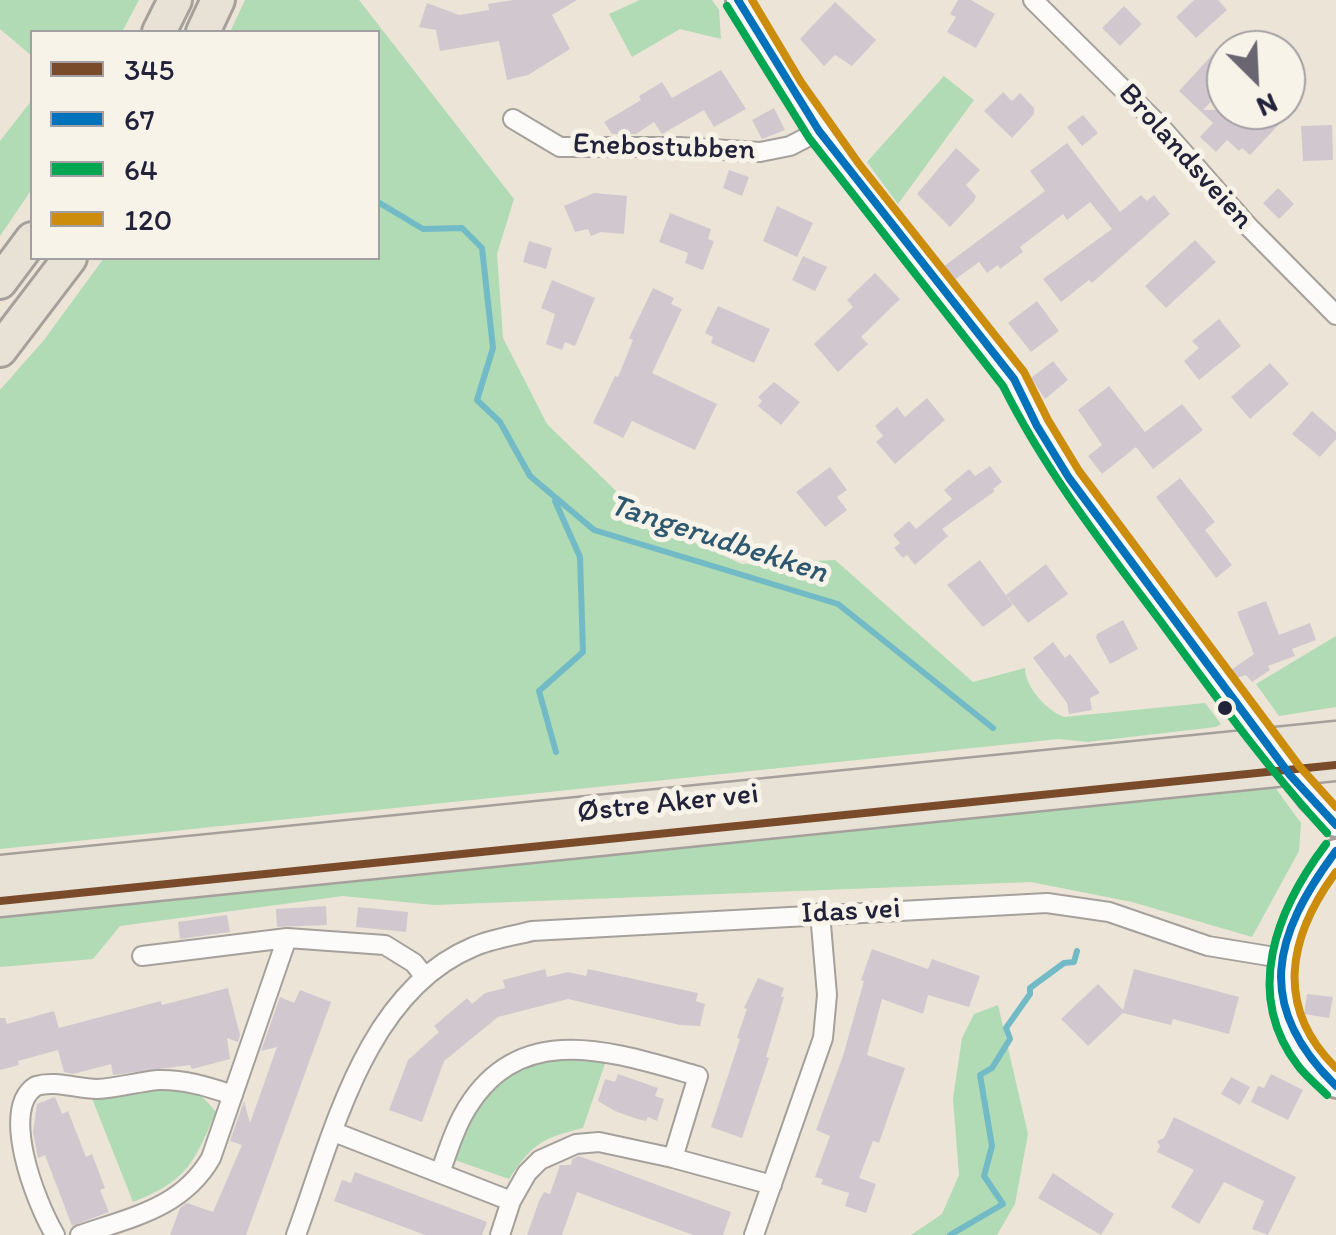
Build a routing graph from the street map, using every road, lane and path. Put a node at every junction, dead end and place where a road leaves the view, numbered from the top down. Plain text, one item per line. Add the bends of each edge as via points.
1 (175, 0) edge
2 (218, 0) edge
3 (738, 0) edge
4 (1033, 0) edge
5 (160, 30) edge
6 (204, 30) edge
7 (513, 119) dead end
8 (817, 132) junction
9 (30, 242) edge
10 (68, 260) edge
11 (0, 282) edge
12 (1336, 316) edge
13 (0, 350) edge
14 (1336, 736) edge
15 (1336, 765) edge
16 (1336, 825) edge
17 (1336, 851) edge
18 (0, 871) edge
19 (0, 901) edge
20 (820, 913) junction
21 (288, 938) junction
22 (142, 956) dead end
23 (1281, 958) junction
24 (424, 976) junction
25 (1336, 1086) edge
26 (233, 1095) junction
27 (334, 1132) junction
28 (672, 1158) junction
29 (440, 1173) junction
30 (772, 1185) junction
31 (512, 1201) junction
32 (55, 1235) edge
33 (80, 1235) edge
34 (296, 1235) edge
35 (500, 1235) edge
36 (754, 1235) edge

1 - 5 highway
2 - 6 highway
3 - 8 street
4 - 12 street, Brolandsveien
7 - 8 street, Enebostubben via 560,147 760,152
8 - 16 street, bridge via 1004,364 1059,464 1310,800
9 - 11 highway
10 - 13 highway
14 - 18 highway, Østre Aker vei
15 - 19 highway, Østre Aker vei
17 - 23 street via 1296,909
20 - 23 street, Idas vei via 1047,902 1108,912 1208,946
20 - 24 street, Idas vei via 532,931 472,947
20 - 30 street via 827,994 822,1038
21 - 22 street
21 - 24 street via 385,946
21 - 26 street
23 - 25 street via 1292,1031
24 - 27 street, Idas vei via 381,1026
26 - 32 street via 161,1080 96,1089 40,1085 22,1092 5,1114 4,1134 10,1158
26 - 33 street via 198,1180 146,1212
27 - 29 street
27 - 34 street, Idas vei
28 - 29 street via 698,1076 572,1047 516,1061 485,1084 462,1116
28 - 30 street
28 - 31 street via 599,1142 576,1144 540,1160
29 - 31 street
30 - 36 street
31 - 35 street

